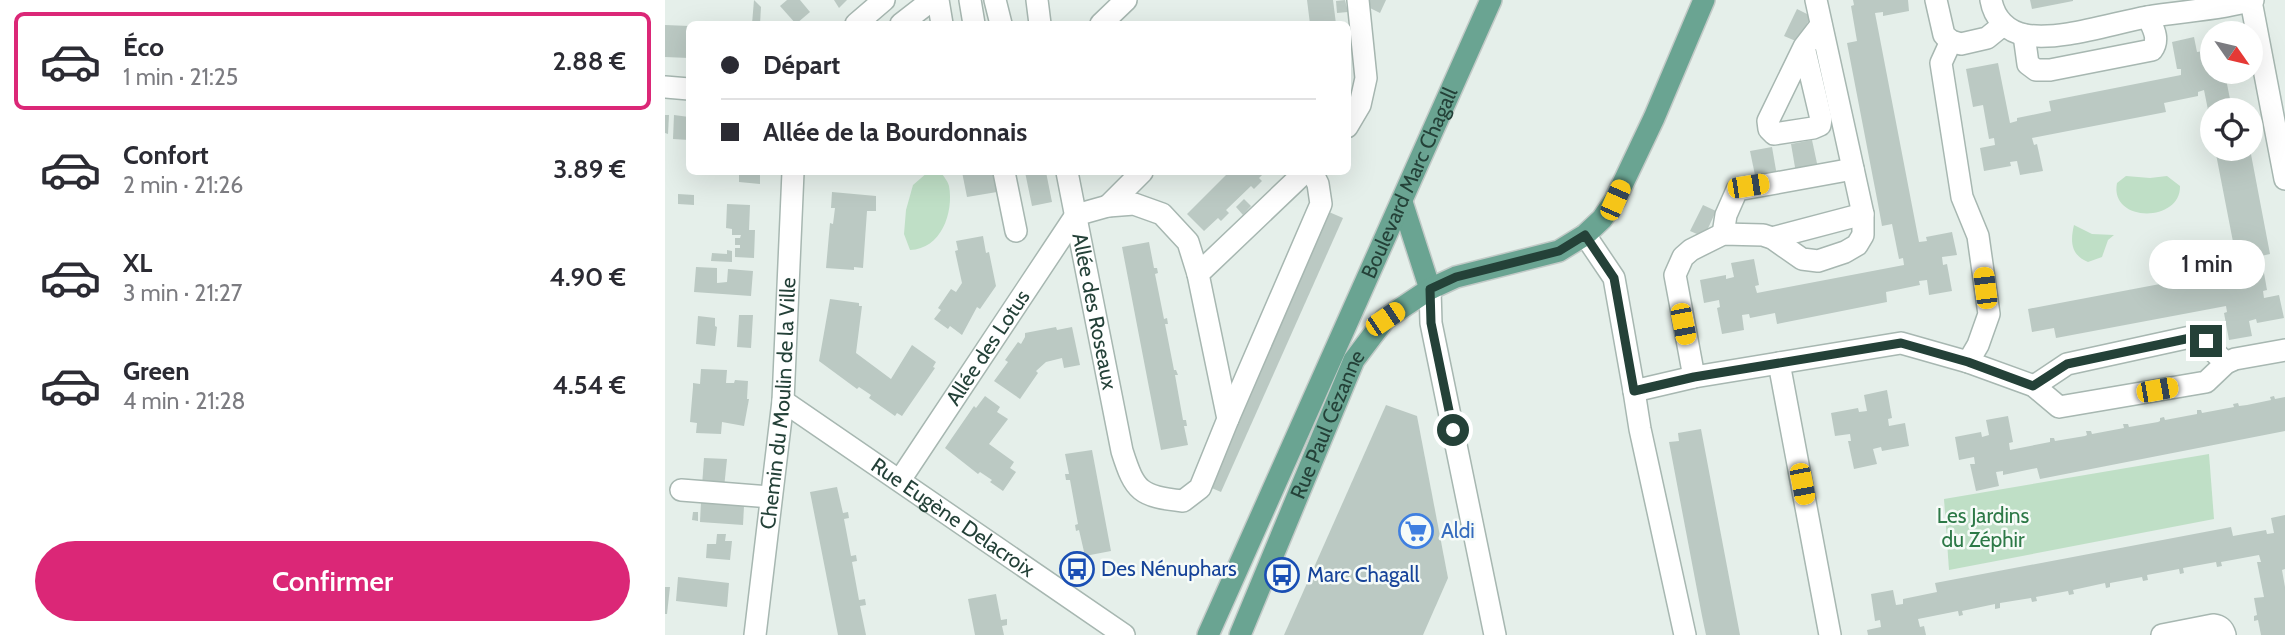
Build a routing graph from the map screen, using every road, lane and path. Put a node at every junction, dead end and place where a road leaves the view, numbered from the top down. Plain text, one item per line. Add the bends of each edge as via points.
1 (884, 0) edge
2 (932, 0) edge
3 (938, 0) edge
4 (969, 0) edge
5 (995, 0) edge
6 (1037, 0) edge
7 (1126, 0) edge
8 (1358, 0) edge
9 (1491, 0) edge
10 (1704, 0) edge
11 (1816, 0) edge
12 (1936, 0) edge
13 (1991, 0) edge
14 (2252, 0) edge
15 (2148, 17) junction
16 (860, 21) edge
17 (905, 21) edge
18 (942, 21) edge
19 (973, 21) edge
20 (1000, 21) edge
21 (1040, 21) edge
22 (1104, 21) edge
23 (1821, 25) junction
24 (2003, 25) junction
25 (2024, 35) junction
26 (1951, 41) junction
27 (1804, 47) dead end
28 (665, 87) edge
29 (686, 89) edge
30 (1351, 120) edge
31 (1853, 169) junction
32 (793, 175) edge
33 (1004, 175) edge
34 (1068, 175) edge
35 (1139, 175) edge
36 (1302, 175) edge
37 (1314, 175) edge
38 (2285, 179) edge
39 (1402, 202) junction
40 (1108, 206) junction
41 (1863, 214) junction
42 (1076, 215) junction
43 (1016, 231) dead end
44 (1723, 234) junction
45 (1585, 235) junction
46 (1772, 238) junction
47 (1198, 274) junction
48 (1430, 289) junction
49 (2285, 350) edge
50 (1968, 362) junction
51 (1779, 363) junction
52 (2226, 363) junction
53 (1694, 377) junction
54 (2033, 386) junction
55 (1634, 391) junction
56 (783, 401) junction
57 (1228, 419) junction
58 (900, 480) junction
59 (681, 490) dead end
60 (771, 497) junction
61 (1122, 634) edge
62 (755, 635) edge
63 (1208, 635) edge
64 (1240, 635) edge
65 (1495, 635) edge
66 (1685, 635) edge
67 (1830, 635) edge
68 (2162, 635) edge
69 (2225, 635) edge

1 - 16 street
2 - 17 street
3 - 18 street
4 - 19 street
5 - 20 street
6 - 21 street
7 - 22 street
8 - 30 street via 1366,78
9 - 39 main road, Boulevard Marc Chagall
10 - 45 main road, Rue Paul Cézanne via 1615,200
11 - 23 street
12 - 26 street via 1944,35
13 - 24 street
14 - 15 street
14 - 38 street
15 - 25 street via 2049,36
15 - 25 street via 2156,36 2152,50 2050,70 2036,70 2028,64
23 - 27 street
23 - 31 street
24 - 25 street
24 - 26 street via 1987,38 1961,44
26 - 50 street via 1941,63 1962,197 1978,236 1989,314
28 - 29 street
31 - 41 street
31 - 44 street via 1737,190
32 - 56 street, Chemin du Moulin de la Ville
33 - 43 street
34 - 42 street, Allée des Roseaux
35 - 40 street
36 - 47 street
37 - 57 street, Allée des Roseaux via 1321,204
39 - 48 main road
39 - 63 main road, Boulevard Marc Chagall
40 - 42 street
40 - 47 street via 1133,204 1162,214 1188,242
41 - 46 street
41 - 46 street via 1863,235 1857,245 1830,258 1802,259
42 - 57 street, Allée des Roseaux via 1131,480 1144,492 1183,500 1201,488
42 - 58 street, Allée des Lotus
44 - 46 street
44 - 53 street via 1691,250 1675,275
45 - 48 main road, Rue Paul Cézanne via 1559,251 1456,277
45 - 55 street via 1614,278
47 - 57 street
48 - 64 main road, Rue Paul Cézanne via 1385,319 1354,360
48 - 65 street via 1431,323
49 - 52 street
50 - 51 street via 1901,343
50 - 54 street
51 - 53 street
51 - 67 street
52 - 54 street via 2206,382 2059,407
52 - 54 street via 2203,337 2195,337 2067,364
53 - 55 street
55 - 66 street
56 - 58 street, Rue Eugène Delacroix
56 - 60 street, Chemin du Moulin de la Ville
58 - 61 street, Rue Eugène Delacroix
59 - 60 street
60 - 62 street, Chemin du Moulin de la Ville
68 - 69 street via 2213,625

